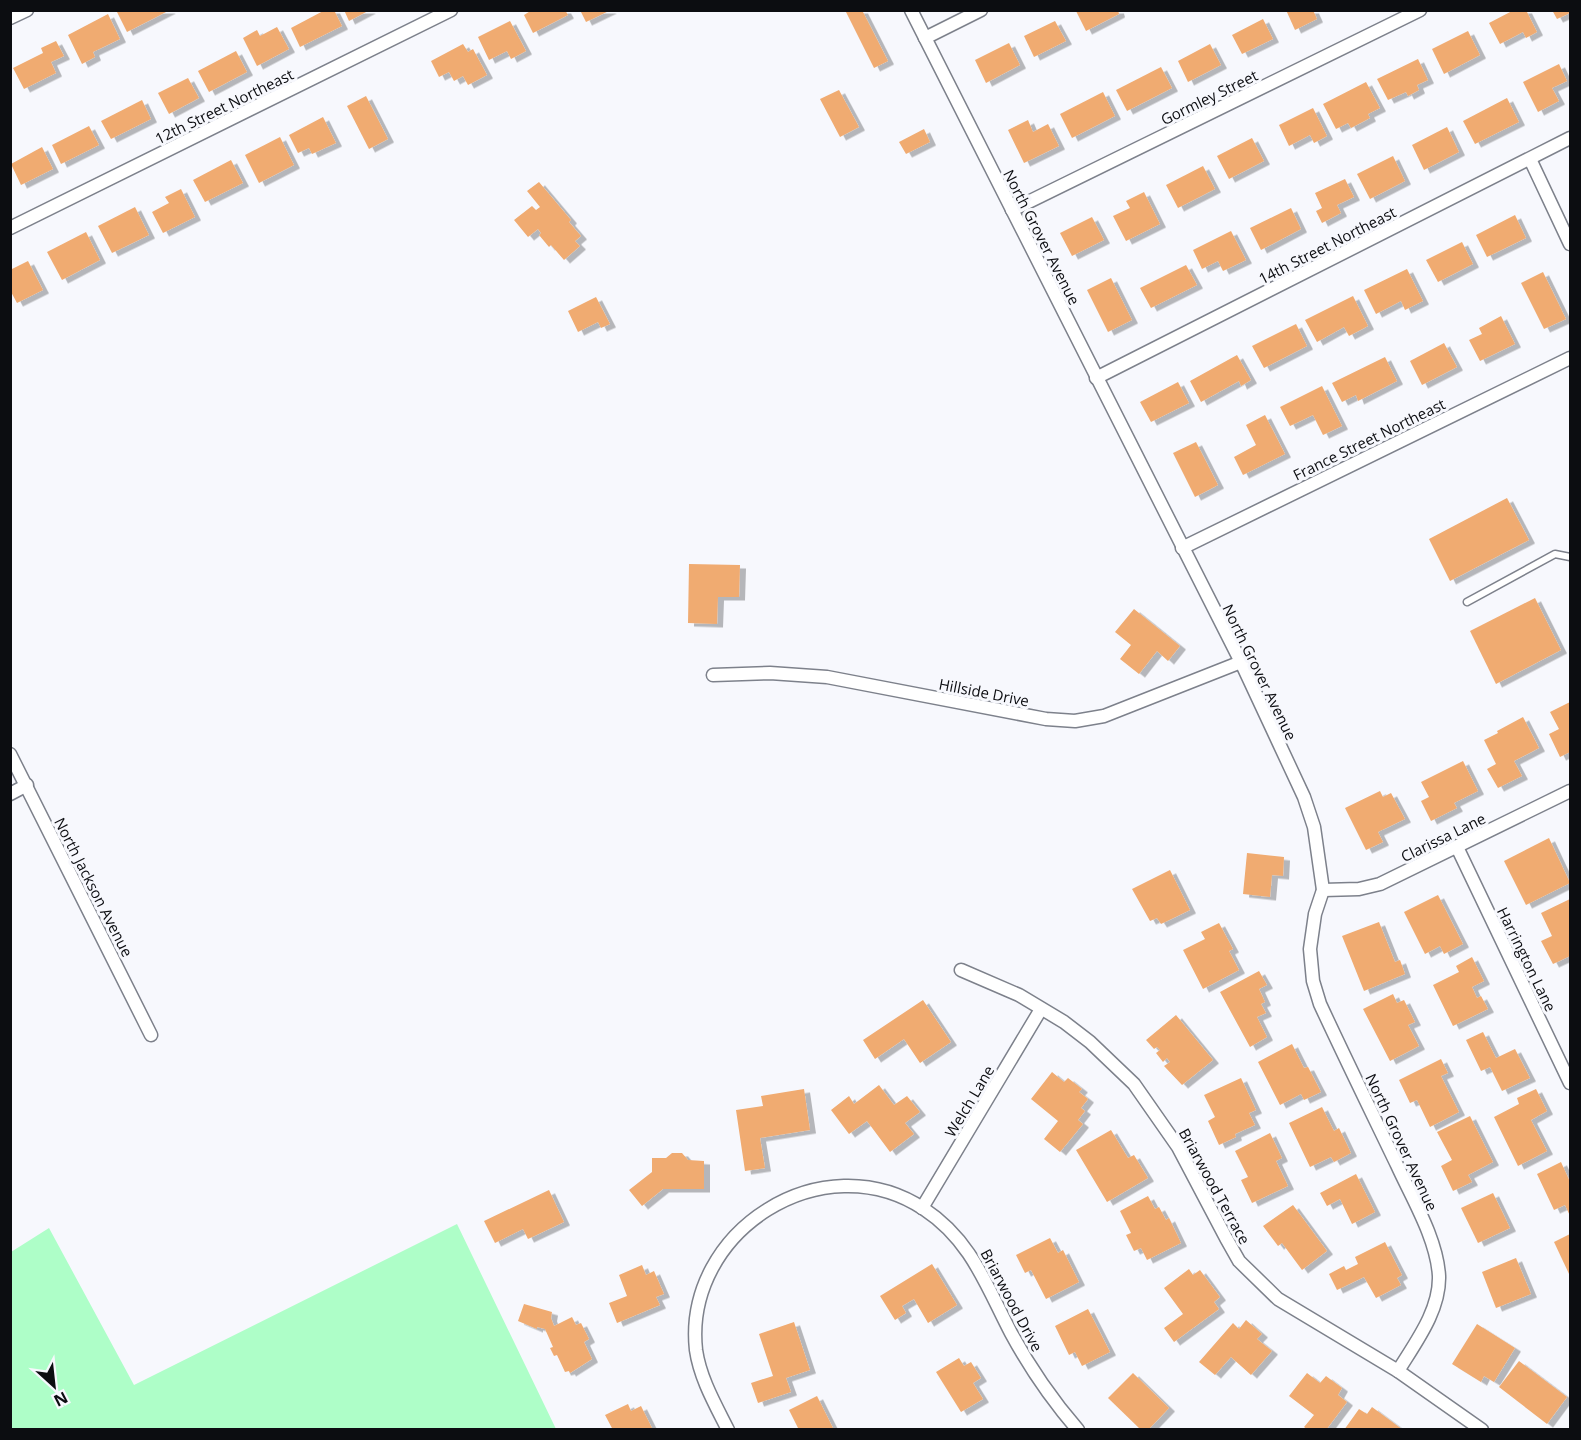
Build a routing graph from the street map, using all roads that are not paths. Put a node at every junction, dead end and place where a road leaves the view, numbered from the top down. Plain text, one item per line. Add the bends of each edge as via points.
1 (27, 10) edge
2 (451, 10) edge
3 (911, 10) edge
4 (981, 10) edge
5 (1420, 10) edge
6 (10, 18) edge
7 (925, 38) junction
8 (1570, 138) edge
9 (1530, 159) junction
10 (1012, 210) junction
11 (10, 228) edge
12 (1570, 244) edge
13 (1570, 358) edge
14 (1096, 378) junction
15 (1182, 548) junction
16 (1570, 557) edge
17 (1467, 602) dead end
18 (1241, 662) junction
19 (713, 675) dead end
20 (10, 754) edge
21 (27, 785) junction
22 (1570, 791) edge
23 (10, 794) edge
24 (1457, 848) junction
25 (1323, 891) junction
26 (961, 970) dead end
27 (1041, 1009) junction
28 (151, 1035) dead end
29 (1570, 1083) edge
30 (922, 1208) junction
31 (1398, 1371) junction
32 (728, 1430) edge
33 (1078, 1430) edge
34 (1482, 1430) edge

1 - 6 street
2 - 11 street, 12th Street Northeast
3 - 7 street, North Grover Avenue
4 - 7 street
5 - 10 street, Gormley Street
7 - 10 street, North Grover Avenue
8 - 9 street, 14th Street Northeast
9 - 12 street
9 - 14 street, 14th Street Northeast
10 - 14 street, North Grover Avenue
13 - 15 street, France Street Northeast
14 - 15 street, North Grover Avenue
15 - 18 street, North Grover Avenue
16 - 17 lane via 1555,555
18 - 19 street, Hillside Drive via 1104,716 1075,721 1046,719 827,677
18 - 25 street, North Grover Avenue via 1304,797 1314,827
20 - 21 street, North Jackson Avenue
21 - 23 street
21 - 28 street, North Jackson Avenue
22 - 24 street, Clarissa Lane
24 - 25 street, Clarissa Lane via 1380,884
24 - 29 street, Harrington Lane
25 - 31 street, North Grover Avenue via 1310,949 1317,996 1435,1251 1439,1278 1435,1300 1426,1326
26 - 27 street, Briarwood Terrace
27 - 30 street, Welch Lane
27 - 31 street, Briarwood Terrace via 1090,1042 1134,1084 1178,1147 1239,1261 1278,1299
30 - 32 street, Briarwood Drive via 871,1189 825,1188 773,1206 737,1233 711,1271 701,1296 696,1333 703,1377
30 - 33 street, Briarwood Drive via 943,1223 976,1262 1034,1372
31 - 34 street, Briarwood Terrace

